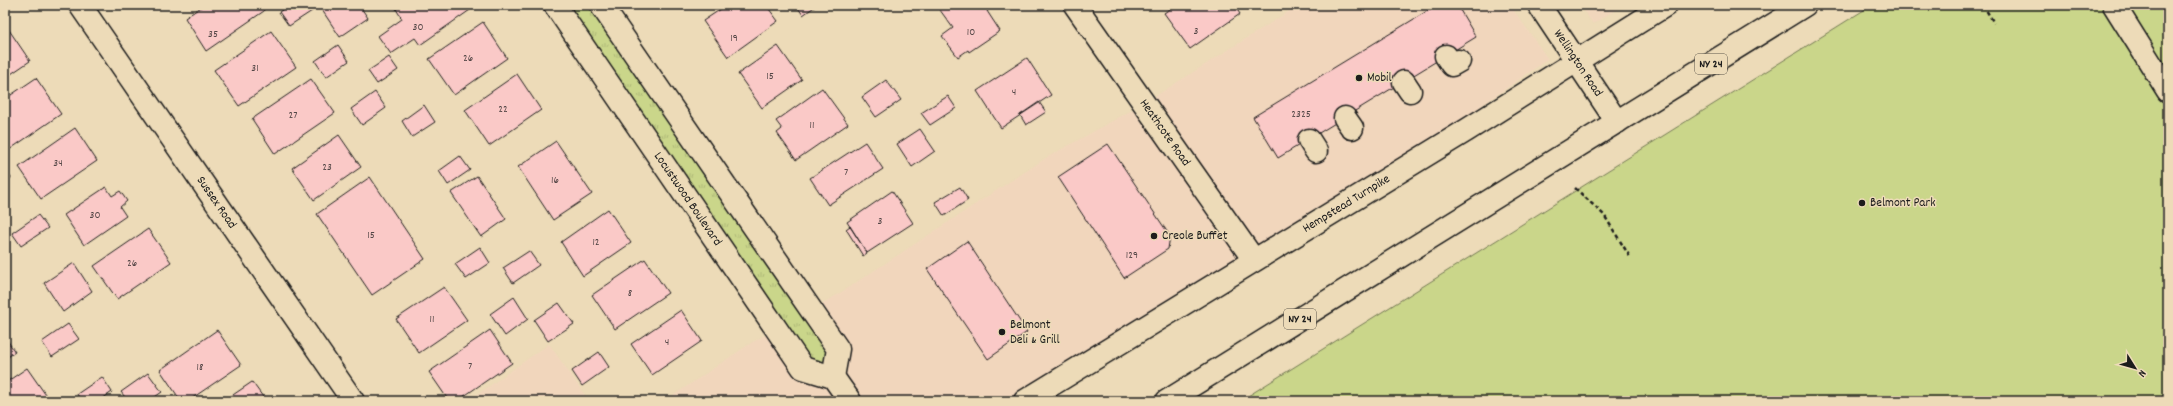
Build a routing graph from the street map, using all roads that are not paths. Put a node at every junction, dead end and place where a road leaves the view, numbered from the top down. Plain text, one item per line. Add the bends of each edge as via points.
1 (80, 5) edge
2 (554, 5) edge
3 (601, 5) edge
4 (1075, 5) edge
5 (1539, 5) edge
6 (1666, 5) edge
7 (1805, 5) edge
8 (2114, 5) edge
9 (1577, 61) junction
10 (2168, 91) edge
11 (1617, 122) junction
12 (1254, 260) junction
13 (833, 377) junction
14 (353, 401) edge
15 (850, 401) edge
16 (1024, 401) edge
17 (1167, 401) edge

1 - 14 street, Sussex Road
2 - 13 street, Locustwood Boulevard via 804,368
3 - 13 street via 838,349
4 - 12 street, Heathcote Road
5 - 9 street, Wellington Road
6 - 9 street, Hempstead Turnpike
7 - 11 street, NY 24
8 - 10 street
9 - 11 street, Wellington Road
9 - 12 street, Hempstead Turnpike
11 - 17 street, NY 24
12 - 16 street, Hempstead Turnpike
13 - 15 street

